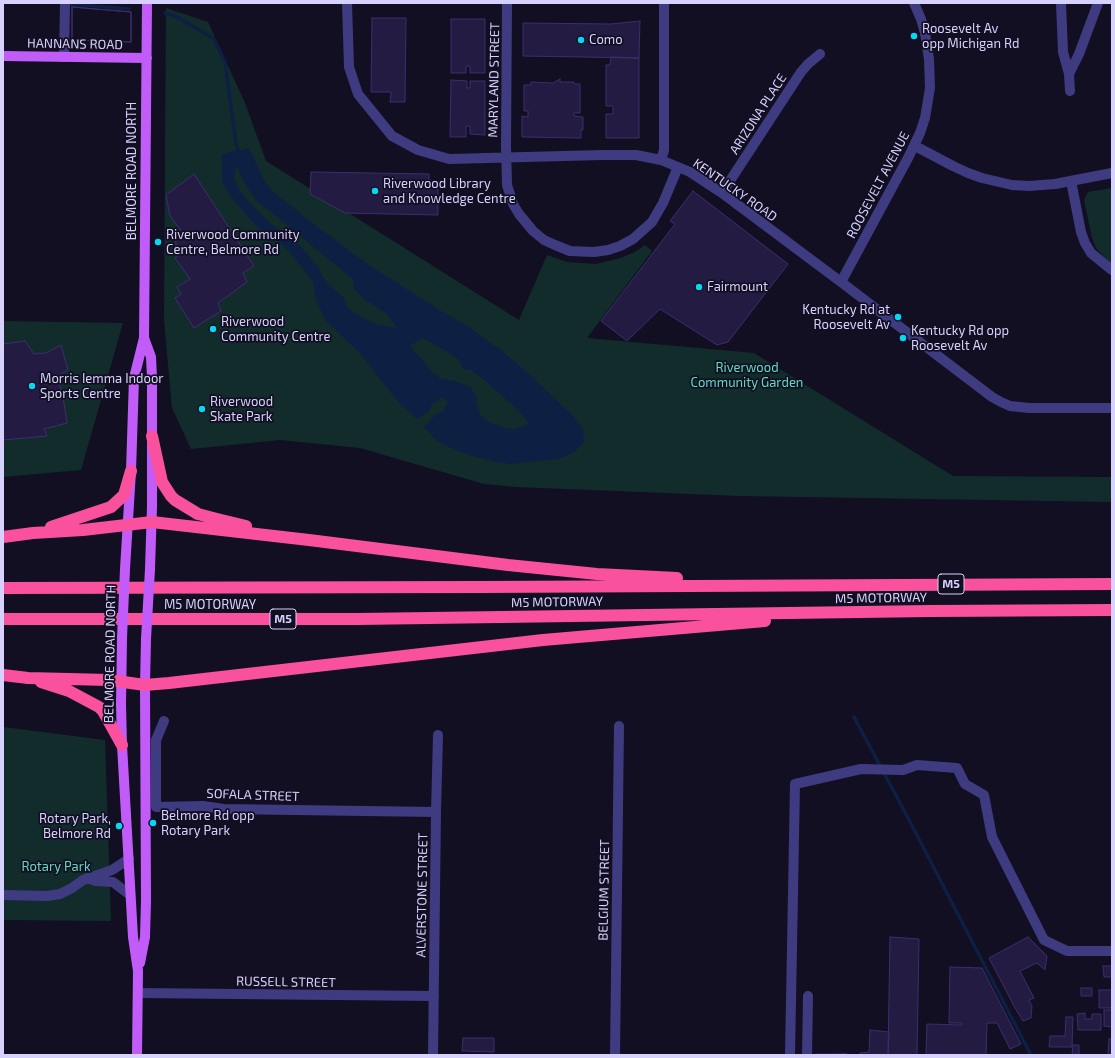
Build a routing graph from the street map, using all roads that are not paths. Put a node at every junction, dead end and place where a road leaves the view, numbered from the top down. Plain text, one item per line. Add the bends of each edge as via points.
1 (65, 3) edge
2 (147, 3) edge
3 (347, 3) edge
4 (507, 3) edge
5 (664, 3) edge
6 (914, 3) edge
7 (1061, 3) edge
8 (1098, 3) edge
9 (820, 54) dead end
10 (3, 56) edge
11 (64, 57) junction
12 (147, 58) junction
13 (1069, 74) junction
14 (1070, 91) dead end
15 (915, 146) junction
16 (506, 157) junction
17 (661, 160) junction
18 (678, 167) junction
19 (1112, 173) edge
20 (1071, 181) junction
21 (722, 193) junction
22 (1112, 270) edge
23 (841, 282) junction
24 (144, 338) junction
25 (1112, 408) edge
26 (152, 436) junction
27 (131, 472) junction
28 (152, 522) junction
29 (128, 524) junction
30 (33, 533) junction
31 (3, 537) edge
32 (309, 540) junction
33 (1112, 584) edge
34 (790, 585) junction
35 (3, 588) edge
36 (1112, 610) edge
37 (860, 612) junction
38 (3, 619) edge
39 (3, 675) edge
40 (28, 678) junction
41 (121, 682) junction
42 (145, 685) junction
43 (164, 721) dead end
44 (619, 726) dead end
45 (438, 735) dead end
46 (122, 745) junction
47 (436, 812) junction
48 (129, 859) junction
49 (87, 878) junction
50 (3, 895) edge
51 (130, 895) junction
52 (1112, 952) edge
53 (138, 971) junction
54 (138, 993) junction
55 (434, 996) junction
56 (808, 996) dead end
57 (137, 1055) edge
58 (433, 1055) edge
59 (615, 1055) edge
60 (790, 1055) edge
61 (807, 1055) edge

1 - 11 street
2 - 12 main road, BELMORE ROAD NORTH
3 - 16 street, KENTUCKY ROAD via 349,68 358,94 392,136 418,150 449,159
4 - 16 street, MARYLAND STREET
5 - 17 street via 664,150
6 - 15 street, ROOSEVELT AVENUE via 921,19 930,59 928,103
7 - 13 street via 1064,52
8 - 13 street
9 - 21 street, ARIZONA PLACE via 801,72
10 - 11 main road, HANNANS ROAD
11 - 12 main road, HANNANS ROAD
12 - 24 main road, BELMORE ROAD NORTH
13 - 14 street
15 - 20 street via 968,173 997,182 1029,186
15 - 23 street, ROOSEVELT AVENUE
16 - 17 street, KENTUCKY ROAD via 636,155
16 - 18 street, MARYLAND STREET via 509,194 526,224 544,240 583,252 608,250 620,246 642,232 657,215
17 - 18 street, KENTUCKY ROAD
18 - 21 street, KENTUCKY ROAD
19 - 20 street
20 - 22 street via 1084,243 1091,253
21 - 23 street, KENTUCKY ROAD
23 - 25 street, KENTUCKY ROAD via 1001,402 1010,406 1029,408
24 - 26 main road, BELMORE ROAD NORTH via 151,357
24 - 27 main road, BELMORE ROAD NORTH via 134,378
26 - 28 main road, BELMORE ROAD NORTH
26 - 32 highway via 162,482 175,500 198,514
27 - 29 main road, BELMORE ROAD NORTH
27 - 30 highway via 124,495 111,508
28 - 29 highway
28 - 32 highway
28 - 42 main road, BELMORE ROAD NORTH, bridge
29 - 30 highway
29 - 41 main road, BELMORE ROAD NORTH, bridge
30 - 31 highway
32 - 34 highway via 597,574
33 - 34 highway, M5 MOTORWAY / M5
34 - 35 highway, M5 MOTORWAY / M5
36 - 37 highway, M5 MOTORWAY / M5
37 - 38 highway, M5 MOTORWAY / M5 via 358,619
37 - 42 highway via 577,637
39 - 40 highway
40 - 41 highway
40 - 46 highway via 69,691 99,707
41 - 42 highway
41 - 46 main road, BELMORE ROAD NORTH
42 - 53 main road, BELMORE ROAD NORTH via 146,901 145,937
43 - 47 street, SOFALA STREET via 156,740 156,807
44 - 59 street, BELGIUM STREET
45 - 47 street, ALVERSTONE STREET
46 - 48 main road, BELMORE ROAD NORTH
47 - 55 street, ALVERSTONE STREET
48 - 49 street via 112,870
48 - 51 main road, BELMORE ROAD NORTH
49 - 50 street via 60,894
49 - 51 street via 112,882
51 - 53 main road, BELMORE ROAD NORTH
52 - 60 street via 1067,951 1044,940 992,836 984,795 965,784 956,768 917,765 903,770 861,769 795,784
53 - 54 main road, BELMORE ROAD NORTH
54 - 55 street, RUSSELL STREET
54 - 57 main road, BELMORE ROAD NORTH
55 - 58 street, ALVERSTONE STREET
56 - 61 street

